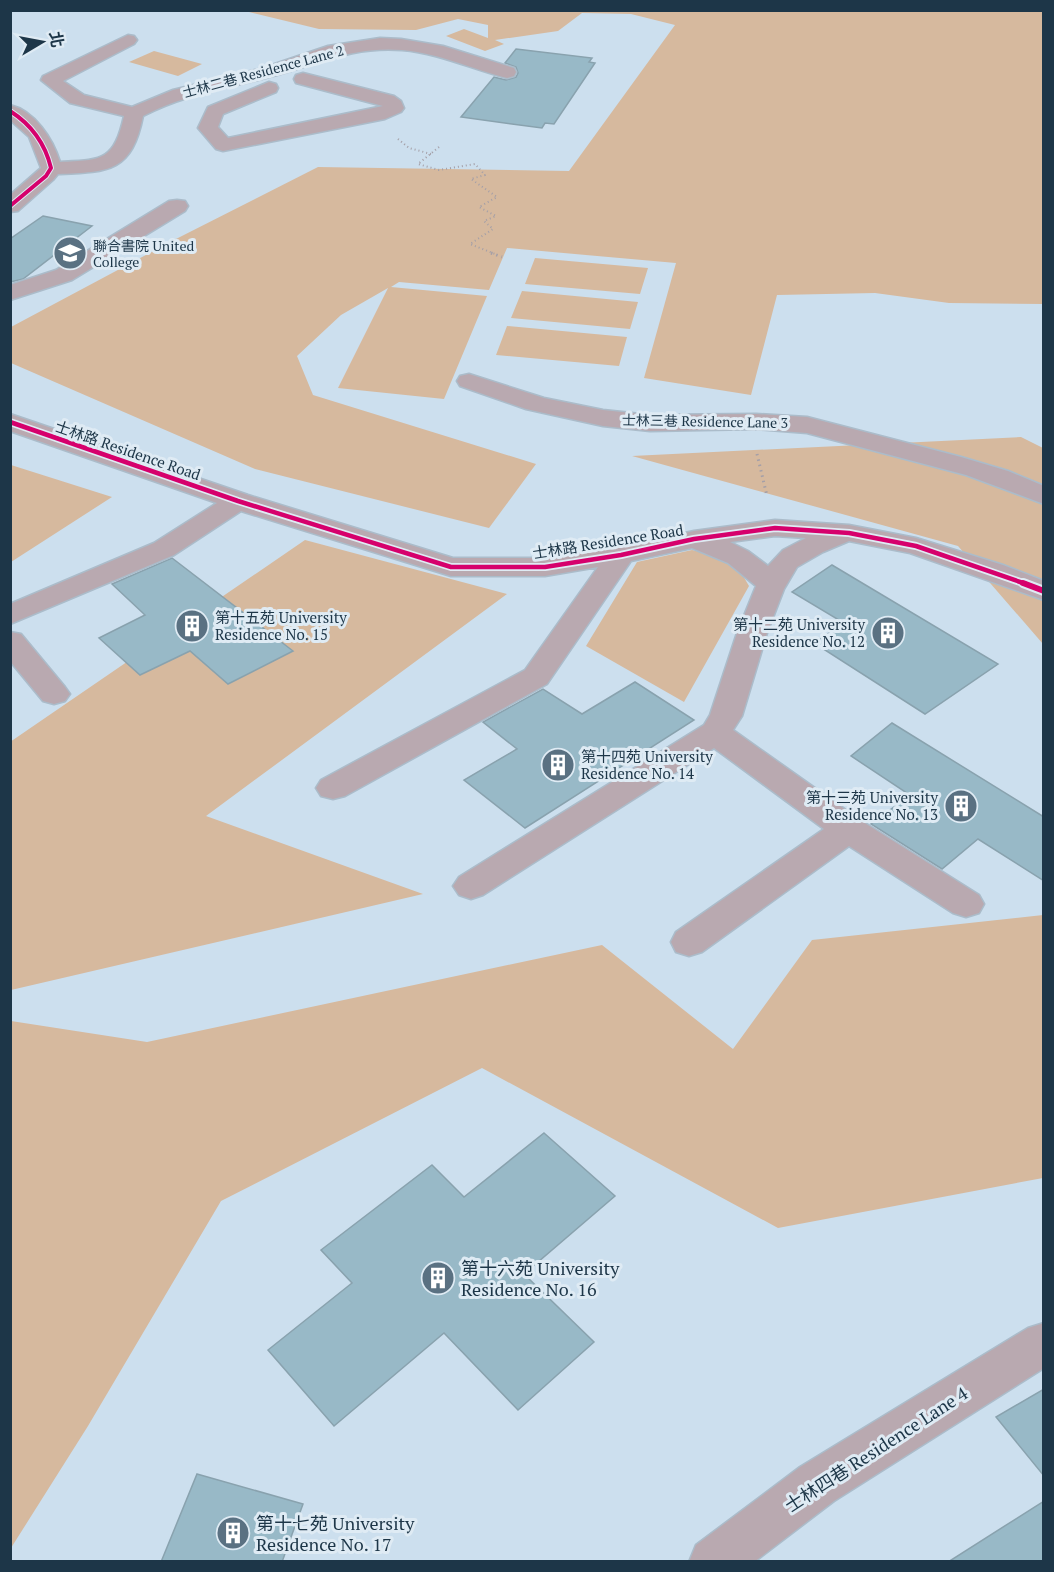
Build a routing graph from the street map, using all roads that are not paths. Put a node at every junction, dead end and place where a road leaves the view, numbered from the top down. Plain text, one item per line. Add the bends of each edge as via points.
1 (129, 40) dead end
2 (282, 69) junction
3 (507, 72) dead end
4 (303, 79) junction
5 (10, 111) edge
6 (134, 113) junction
7 (51, 168) junction
8 (10, 206) edge
9 (177, 206) dead end
10 (10, 293) edge
11 (469, 381) dead end
12 (10, 422) edge
13 (1044, 496) edge
14 (238, 501) junction
15 (849, 533) junction
16 (694, 539) junction
17 (621, 555) junction
18 (770, 584) junction
19 (1044, 591) edge
20 (10, 615) edge
21 (10, 641) edge
22 (54, 694) dead end
23 (715, 733) junction
24 (333, 788) dead end
25 (848, 829) junction
26 (471, 886) dead end
27 (966, 904) dead end
28 (689, 942) dead end
29 (1044, 1342) edge
30 (713, 1562) edge

1 - 6 street via 50,80 77,99
2 - 3 street, 士林二巷 Residence Lane 2 via 336,50 393,44 448,51
2 - 4 street
2 - 6 street, 士林二巷 Residence Lane 2 via 174,95
4 - 4 street via 277,85 215,111 208,128 223,146 394,108 387,100
5 - 7 street via 42,140
6 - 7 street via 125,148 117,157
7 - 8 street
9 - 10 street via 64,275
11 - 13 street, 士林三巷 Residence Lane 3 via 551,409 599,417 659,423 794,423 985,472
12 - 14 street, 士林路 Residence Road
14 - 17 street, 士林路 Residence Road via 451,567 546,567
14 - 20 street via 164,549
15 - 16 street, 士林路 Residence Road via 775,528
15 - 18 street via 810,547 786,561
15 - 19 street, 士林路 Residence Road via 916,546
16 - 17 street, 士林路 Residence Road
16 - 18 street via 728,550 752,564
17 - 24 street via 536,677
18 - 23 street via 726,716
21 - 22 street
23 - 25 street
23 - 26 street
25 - 27 street
25 - 28 street
29 - 30 street, 士林四巷 Residence Lane 4 via 817,1484

